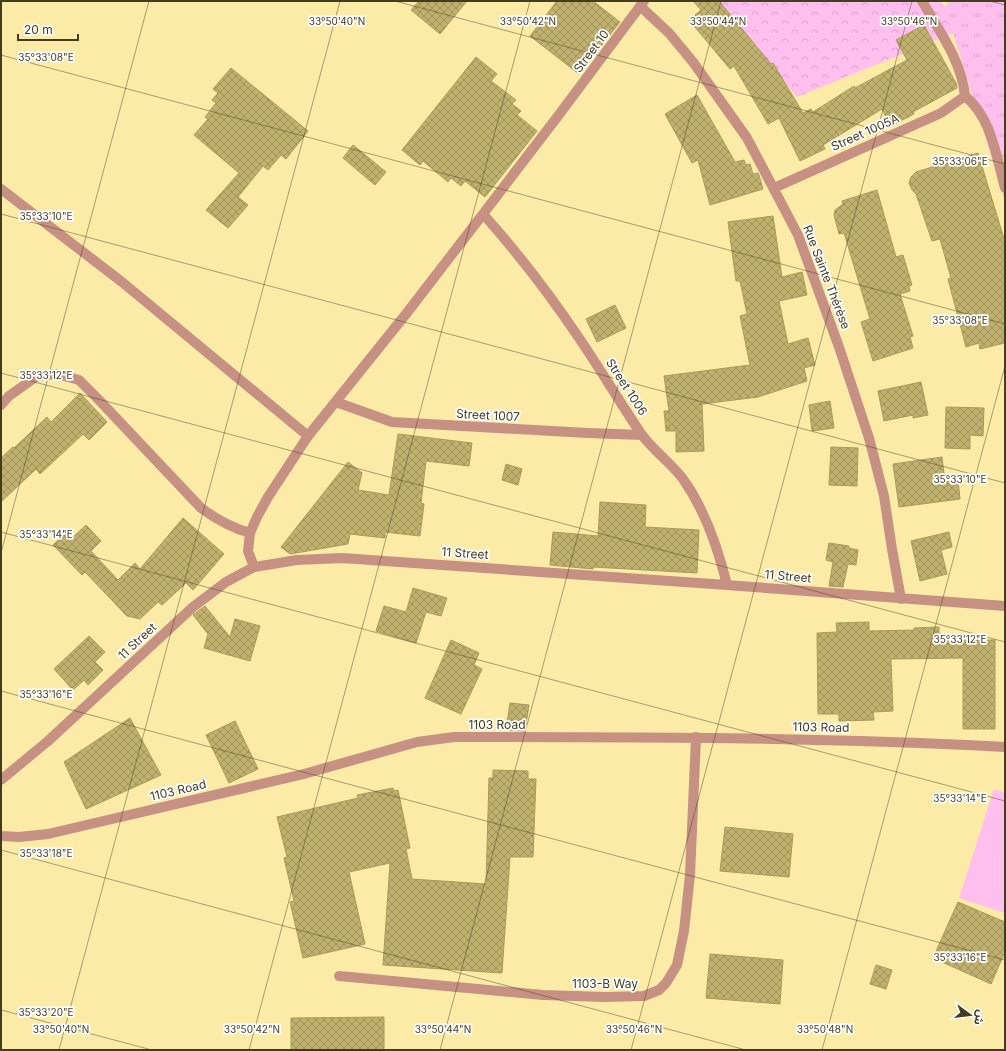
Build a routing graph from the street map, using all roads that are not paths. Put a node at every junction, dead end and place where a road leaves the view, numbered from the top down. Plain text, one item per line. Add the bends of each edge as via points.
1 (922, 1) edge
2 (642, 3) edge
3 (965, 96) junction
4 (774, 188) junction
5 (1005, 188) edge
6 (1, 189) edge
7 (483, 214) junction
8 (336, 402) junction
9 (1, 405) edge
10 (642, 435) junction
11 (308, 436) junction
12 (250, 534) junction
13 (254, 567) junction
14 (727, 585) junction
15 (901, 599) junction
16 (1005, 606) edge
17 (696, 737) junction
18 (1005, 747) edge
19 (1, 780) edge
20 (1, 836) edge
21 (339, 976) dead end

1 - 3 street via 960,71
2 - 4 street, Rue Sainte Thérèse via 693,62 747,138
2 - 7 street, Street 10
3 - 4 street, Street 1005A via 941,113
3 - 5 street via 978,109 987,125
4 - 15 street, Rue Sainte Thérèse via 798,235 869,438 884,496
6 - 11 street via 122,282
7 - 8 street, Street 10
7 - 10 street, Street 1006 via 509,243 558,308
8 - 10 street, Street 1007 via 392,422
8 - 11 street, Street 10
9 - 12 street via 37,376 57,374 79,380 201,508 230,526
10 - 14 street, Street 1006 via 682,478 696,502 720,559
11 - 12 street, Street 10 via 268,497
12 - 13 street via 248,551
13 - 14 street, 11 Street via 297,560 342,558
13 - 19 street, 11 Street via 226,582 193,607 48,741
14 - 15 street, 11 Street
15 - 16 street, 11 Street
17 - 18 street, 1103 Road
17 - 20 street, 1103 Road via 454,737 417,742 304,774 48,834
17 - 21 street, 1103-B Way via 690,875 684,930 677,965 659,990 644,996 542,995

